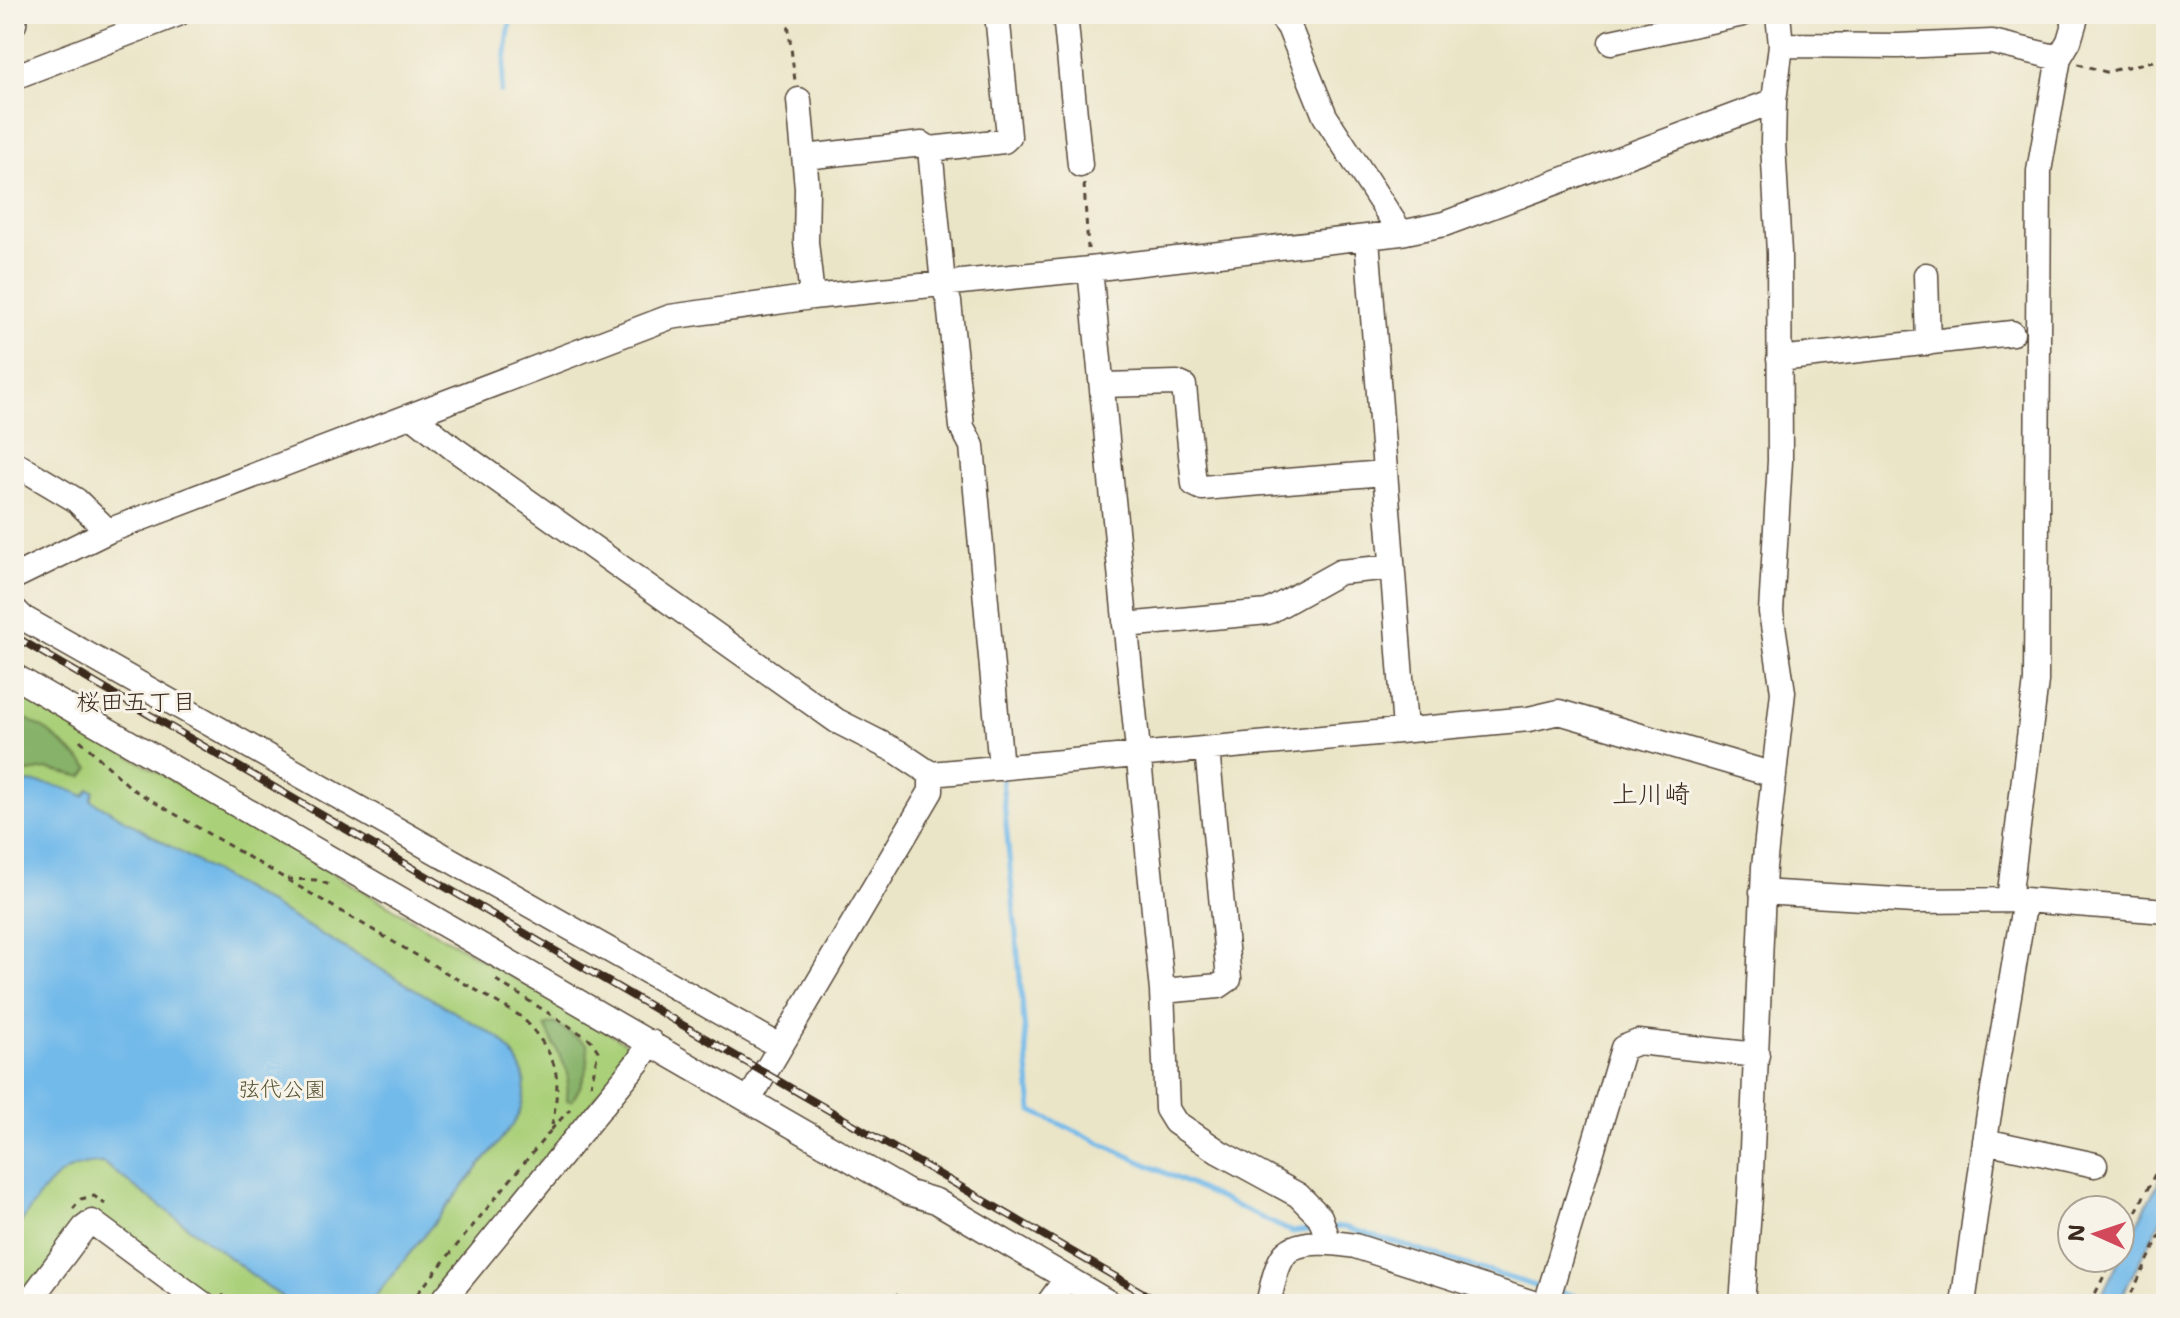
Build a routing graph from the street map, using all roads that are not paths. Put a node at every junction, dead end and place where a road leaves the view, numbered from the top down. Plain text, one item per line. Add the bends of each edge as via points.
1 (15, 14) edge
2 (178, 14) edge
3 (997, 14) edge
4 (1065, 14) edge
5 (1279, 14) edge
6 (1743, 14) edge
7 (1778, 14) edge
8 (2077, 14) edge
9 (14, 24) edge
10 (1611, 42) dead end
11 (1781, 45) junction
12 (2059, 58) junction
13 (14, 77) edge
14 (799, 100) road end
15 (1774, 101) junction
16 (930, 149) junction
17 (805, 157) junction
18 (1080, 165) road end
19 (1401, 233) junction
20 (1367, 239) junction
21 (1090, 269) junction
22 (1926, 275) dead end
23 (943, 284) junction
24 (812, 297) junction
25 (2012, 333) dead end
26 (1928, 343) junction
27 (1779, 359) junction
28 (1103, 385) junction
29 (413, 416) junction
30 (14, 463) edge
31 (1384, 473) junction
32 (108, 531) junction
33 (1392, 567) junction
34 (14, 577) edge
35 (14, 609) edge
36 (1125, 625) junction
37 (14, 676) edge
38 (1405, 729) junction
39 (1207, 749) junction
40 (1138, 755) junction
41 (1001, 768) junction
42 (931, 774) junction
43 (1774, 775) junction
44 (1762, 892) junction
45 (2017, 900) junction
46 (2166, 911) edge
47 (1162, 991) junction
48 (651, 1042) junction
49 (779, 1046) junction
50 (1757, 1055) junction
51 (749, 1100) junction
52 (1985, 1141) junction
53 (2095, 1165) dead end
54 (1329, 1242) junction
55 (1067, 1278) junction
56 (447, 1302) edge
57 (27, 1304) edge
58 (202, 1304) edge
59 (1048, 1304) edge
60 (1111, 1304) edge
61 (1268, 1304) edge
62 (1536, 1304) edge
63 (1546, 1304) edge
64 (1742, 1304) edge
65 (1963, 1304) edge

1 - 9 street
2 - 13 street
3 - 16 street via 1009,136 1004,141
4 - 18 street
5 - 19 street via 1325,116
6 - 10 street
7 - 11 street
8 - 12 street
11 - 12 street via 1992,42
11 - 15 street
12 - 45 street via 2039,171 2036,681
14 - 17 street
15 - 19 street via 1444,224
15 - 27 street
16 - 17 street via 922,144
16 - 23 street
17 - 24 street
19 - 20 street
20 - 21 street
20 - 31 street
21 - 23 street
21 - 28 street
22 - 26 street
23 - 24 street
23 - 41 street via 962,427 972,446
24 - 29 street via 670,317
25 - 26 street
26 - 27 street
27 - 43 street via 1780,461 1771,612 1783,692
28 - 31 street via 1184,386 1194,484 1202,488
28 - 36 street
29 - 32 street
29 - 42 street via 803,698
30 - 32 street via 76,500
31 - 33 street
32 - 34 street
33 - 36 street via 1340,572 1268,612
33 - 38 street
35 - 49 street
36 - 40 street
37 - 48 street
38 - 39 street
38 - 43 street via 1559,712
39 - 40 street
39 - 47 street via 1229,979 1219,986
40 - 41 street
40 - 47 street
41 - 42 street
42 - 49 street via 931,791
43 - 44 street
44 - 45 street via 1914,901
44 - 50 street
45 - 46 street
45 - 52 street
47 - 54 street via 1170,1117 1219,1152 1298,1195 1320,1217
48 - 51 street
48 - 56 street
49 - 51 street
50 - 63 street via 1638,1042 1623,1048
50 - 64 street
51 - 55 street
52 - 53 street
52 - 65 street
54 - 61 street via 1294,1248 1285,1255
54 - 62 street
55 - 59 street
55 - 60 street
57 - 58 street via 92,1222

